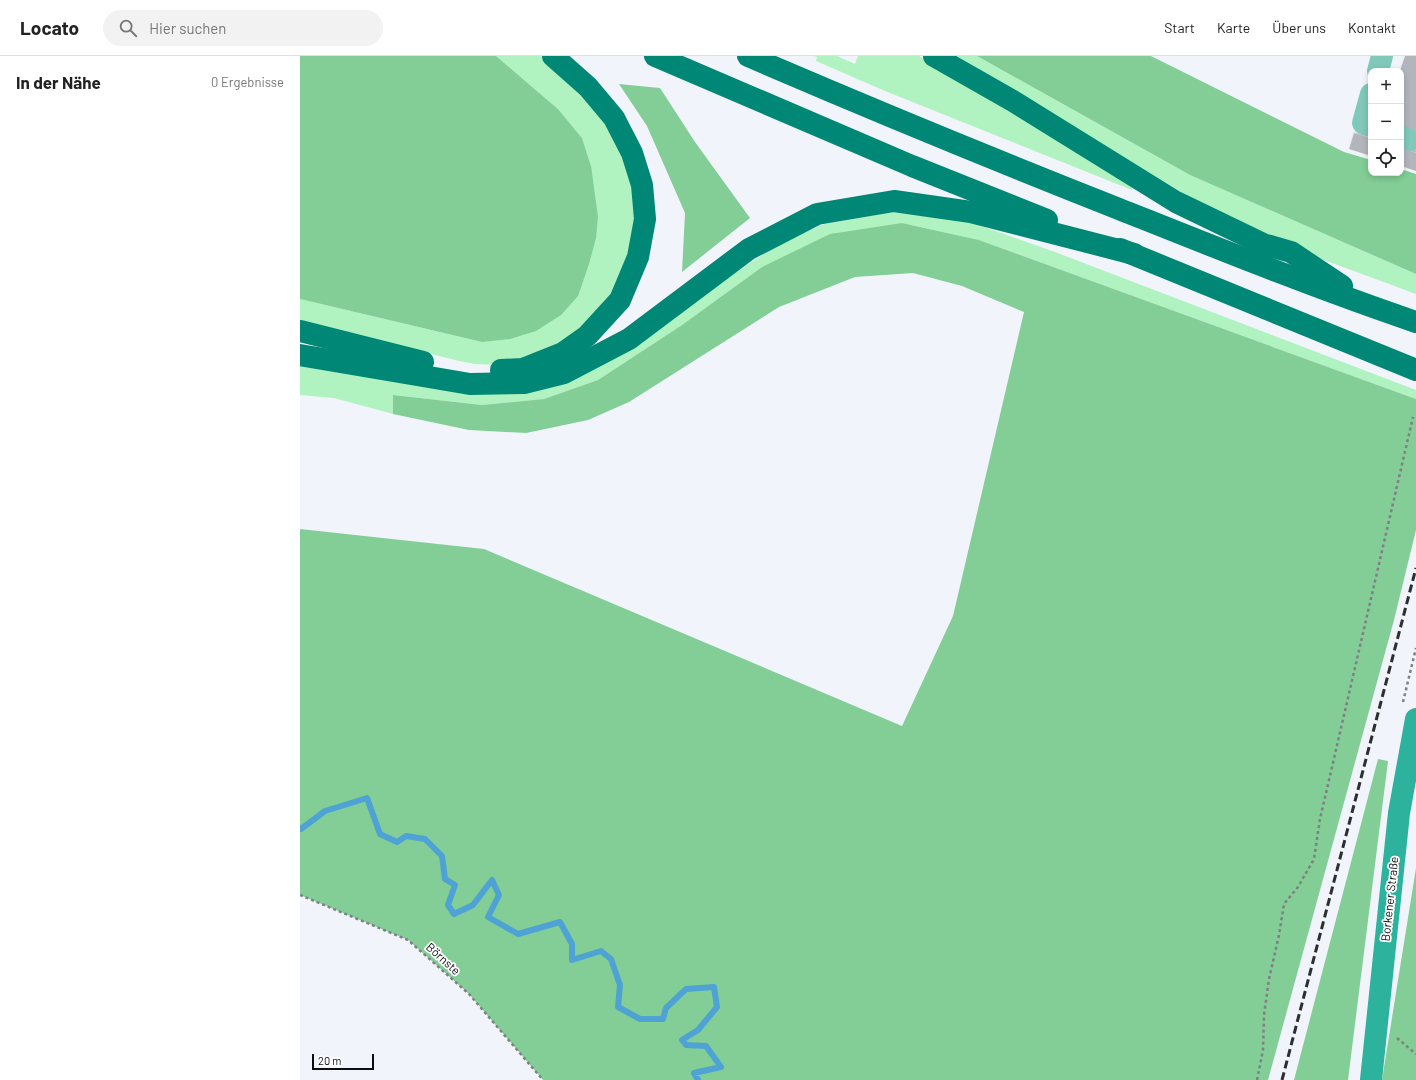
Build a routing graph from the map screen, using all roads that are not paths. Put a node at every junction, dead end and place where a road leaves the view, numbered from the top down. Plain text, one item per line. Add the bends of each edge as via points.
1 (553, 56) edge
2 (655, 56) edge
3 (748, 56) edge
4 (934, 56) edge
5 (1382, 56) edge
6 (1379, 68) edge
7 (1368, 105) edge
8 (1368, 125) edge
9 (1134, 254) junction
10 (1375, 308) junction
11 (1416, 322) edge
12 (300, 331) edge
13 (300, 355) edge
14 (1416, 370) edge
15 (1416, 719) edge
16 (1371, 1080) edge

1 - 12 highway via 588,87 614,118 632,153 642,185 645,219 638,257 620,300 587,336 563,353 523,368 478,371 415,360
2 - 9 highway via 912,166
3 - 10 highway via 992,159
4 - 10 highway via 1013,101 1176,202 1263,244 1291,252
5 - 6 street
7 - 8 street via 1363,123
9 - 13 highway via 971,212 894,201 817,214 749,249 629,339 564,373 524,383 470,384
9 - 14 highway
10 - 11 highway
15 - 16 street, Borkener Straße via 1399,813

